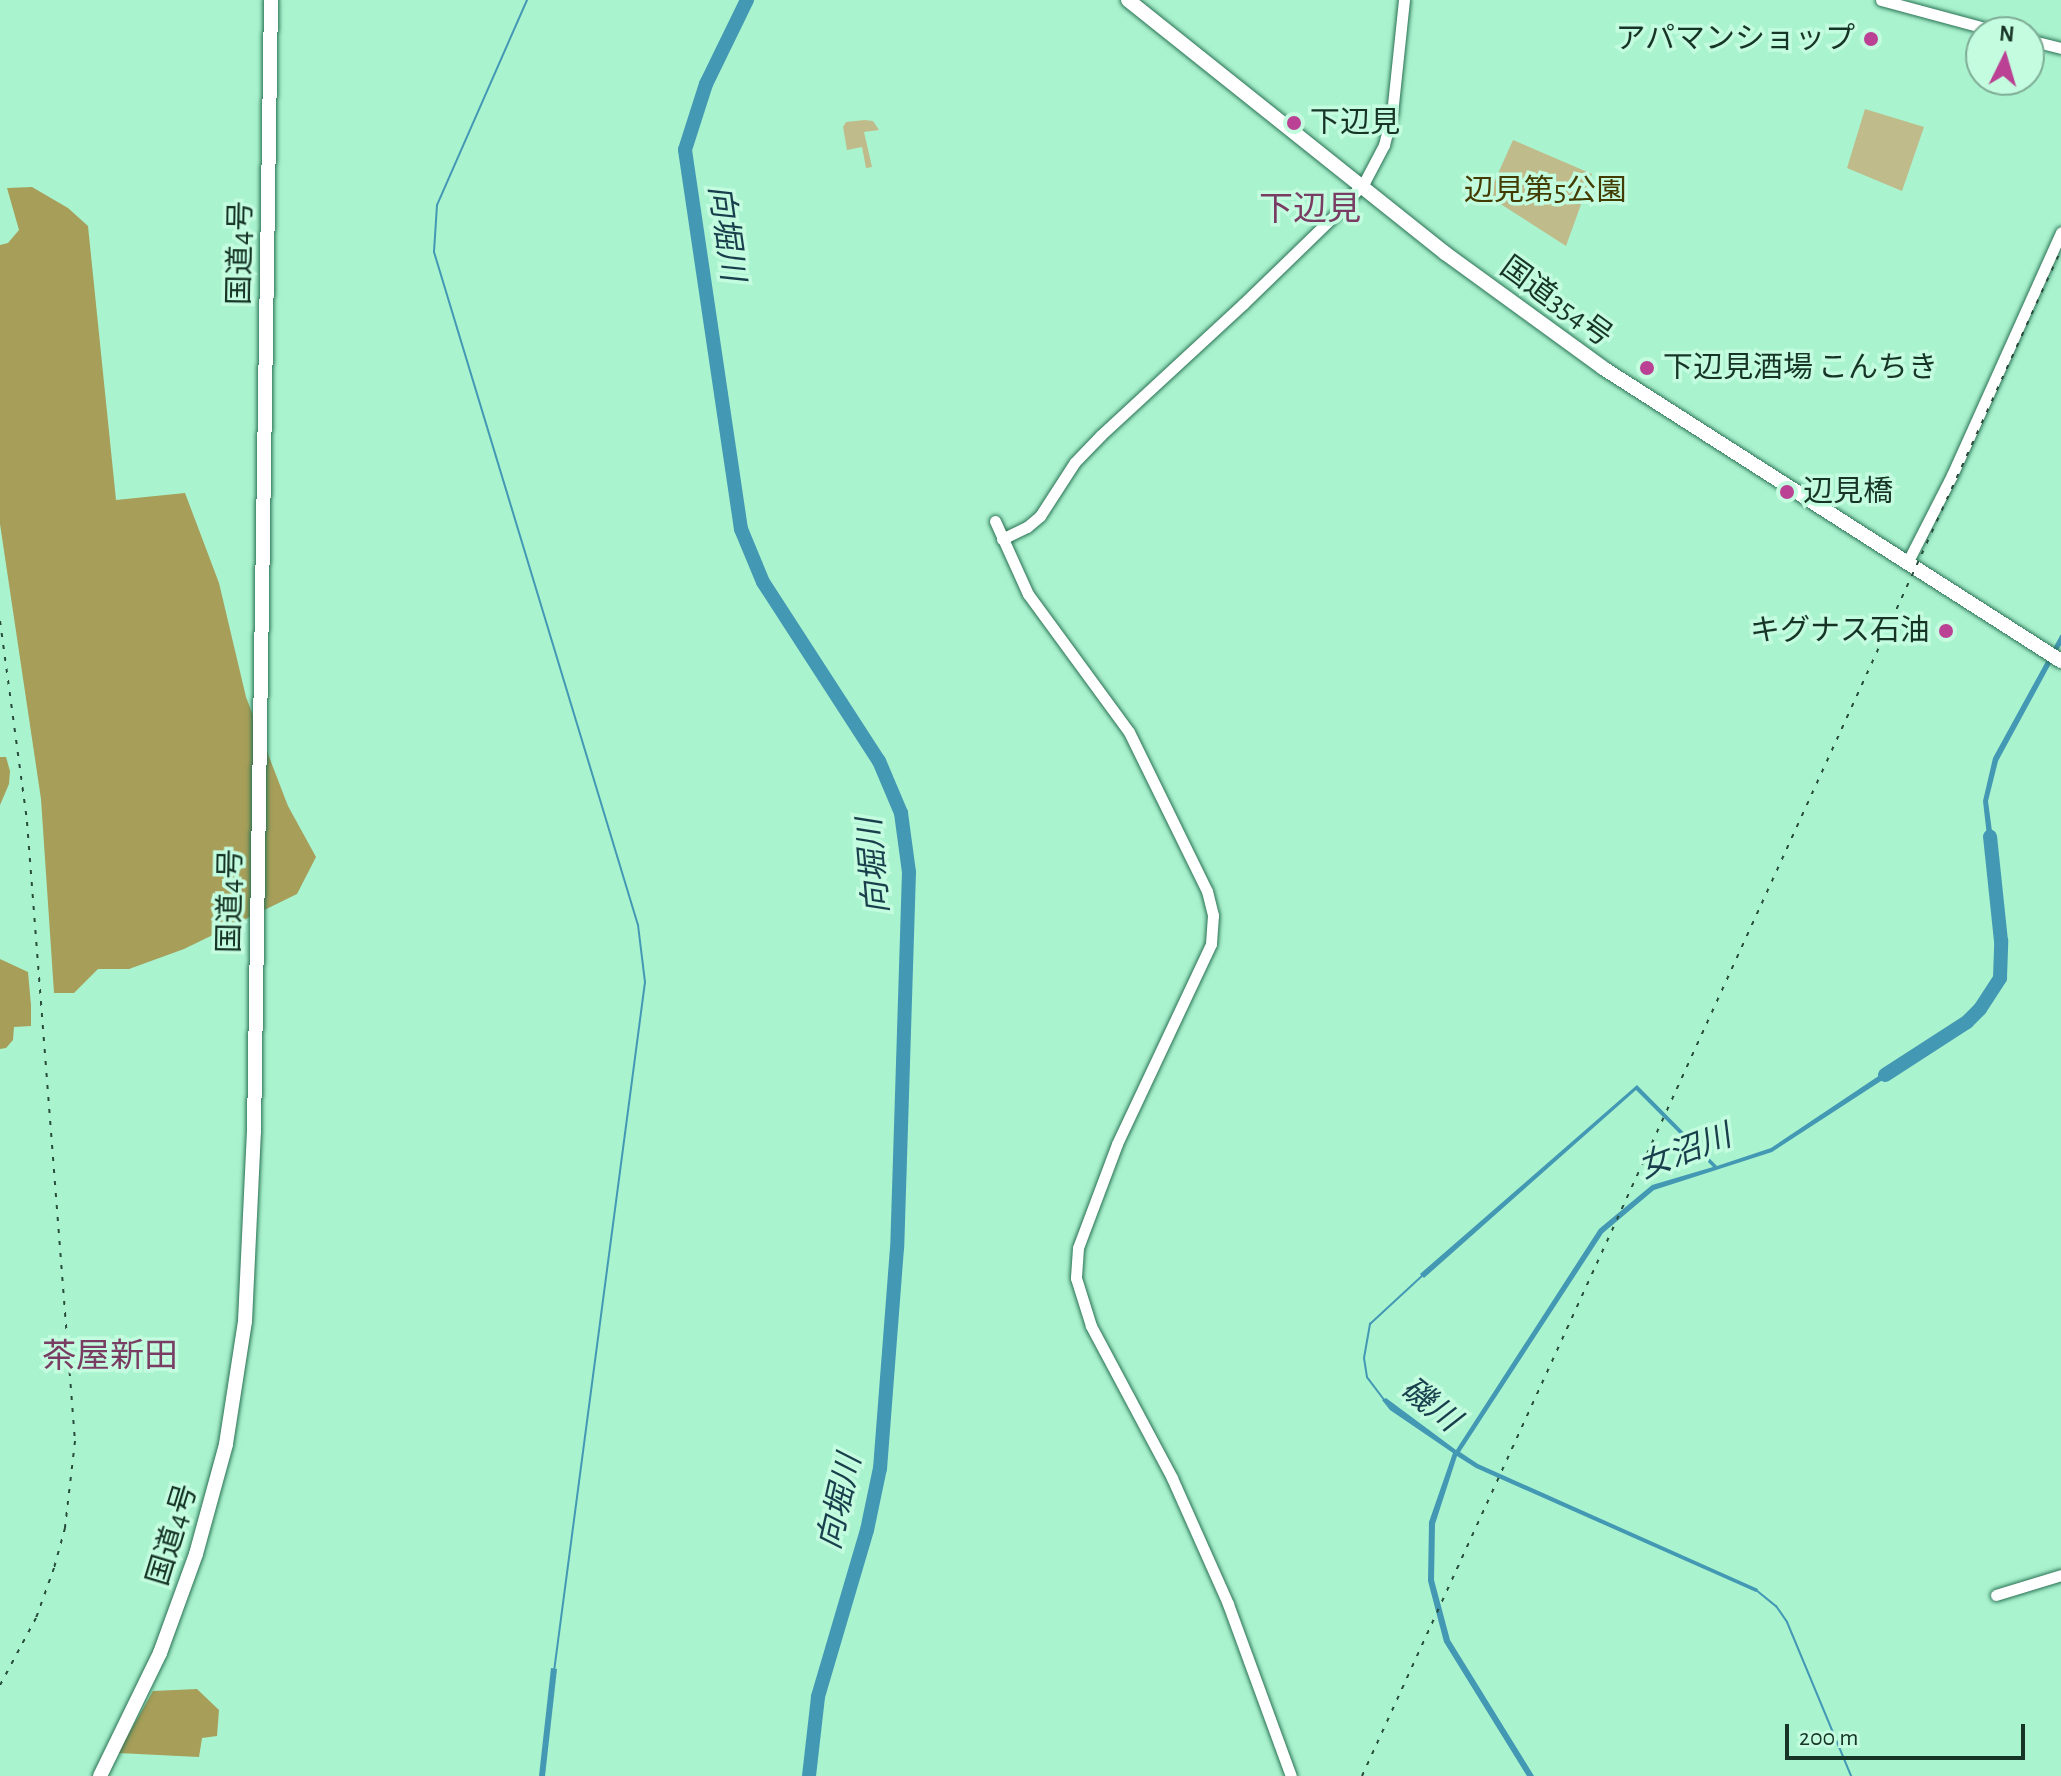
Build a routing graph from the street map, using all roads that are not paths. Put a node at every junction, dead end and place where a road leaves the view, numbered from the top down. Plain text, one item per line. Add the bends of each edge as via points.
1 (271, 0) edge
2 (1128, 0) edge
3 (1404, 0) edge
4 (1881, 0) edge
5 (1965, 23) edge
6 (1361, 185) junction
7 (2061, 232) edge
8 (995, 521) dead end
9 (1002, 539) junction
10 (1907, 563) junction
11 (2056, 657) edge
12 (2061, 1575) edge
13 (1996, 1595) dead end
14 (100, 1776) edge
15 (1291, 1776) edge

1 - 14 highway, 国道4号 via 254,1132 246,1309 226,1444 201,1540 155,1665
2 - 6 highway, 国道354号
3 - 6 street via 1392,114 1384,145
4 - 5 street
6 - 9 street via 1101,435 1075,462 1040,516
6 - 10 highway, 国道354号 via 1603,368
7 - 10 street
8 - 9 street
9 - 15 street via 1028,594 1129,732 1201,873 1213,915 1205,960 1117,1144 1078,1248 1076,1278 1091,1326 1172,1478 1228,1604
10 - 11 highway, 国道354号
12 - 13 street

